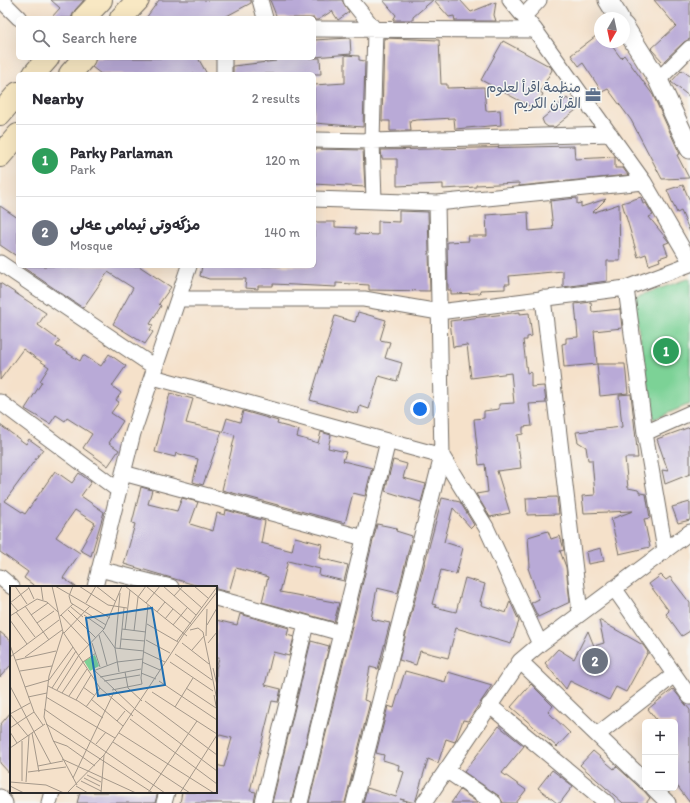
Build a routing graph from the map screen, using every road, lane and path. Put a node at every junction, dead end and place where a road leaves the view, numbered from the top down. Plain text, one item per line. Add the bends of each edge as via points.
1 (1, 0) edge
2 (101, 0) edge
3 (138, 0) edge
4 (260, 0) edge
5 (351, 0) edge
6 (510, 0) edge
7 (539, 0) edge
8 (608, 0) edge
9 (615, 12) edge
10 (17, 16) edge
11 (86, 16) edge
12 (123, 16) edge
13 (264, 16) edge
14 (524, 16) junction
15 (316, 29) edge
16 (375, 30) junction
17 (534, 30) junction
18 (630, 36) edge
19 (690, 48) edge
20 (46, 60) edge
21 (224, 60) edge
22 (36, 72) edge
23 (224, 72) edge
24 (658, 80) junction
25 (16, 95) edge
26 (0, 114) edge
27 (610, 134) junction
28 (316, 140) edge
29 (372, 141) junction
30 (690, 149) edge
31 (644, 182) junction
32 (316, 199) edge
33 (374, 200) junction
34 (437, 203) junction
35 (690, 261) edge
36 (0, 263) edge
37 (690, 264) edge
38 (188, 268) edge
39 (626, 288) junction
40 (543, 298) junction
41 (180, 299) junction
42 (440, 312) junction
43 (154, 373) junction
44 (0, 402) edge
45 (690, 413) edge
46 (645, 433) junction
47 (388, 441) junction
48 (442, 456) junction
49 (123, 473) junction
50 (118, 490) junction
51 (690, 532) edge
52 (364, 538) junction
53 (665, 550) junction
54 (99, 569) junction
55 (0, 578) edge
56 (11, 586) edge
57 (95, 586) edge
58 (167, 586) edge
59 (614, 588) junction
60 (217, 599) edge
61 (580, 613) junction
62 (306, 624) junction
63 (341, 632) junction
64 (540, 644) junction
65 (520, 661) junction
66 (674, 675) junction
67 (690, 697) edge
68 (490, 705) junction
69 (597, 735) junction
70 (446, 770) junction
71 (642, 778) edge
72 (656, 791) edge
73 (52, 793) edge
74 (167, 793) edge
75 (0, 797) edge
76 (6, 803) edge
77 (49, 803) edge
78 (164, 803) edge
79 (263, 803) edge
80 (300, 803) edge
81 (354, 803) edge
82 (424, 803) edge
83 (494, 803) edge
84 (607, 803) edge
85 (668, 803) edge

1 - 10 street
2 - 11 main road
3 - 12 main road
4 - 13 street
5 - 16 street
6 - 14 street
7 - 14 street
8 - 9 street
14 - 17 street
15 - 16 street
16 - 17 street
16 - 29 street
17 - 27 street
18 - 24 street
19 - 24 street
20 - 22 main road
21 - 23 street
24 - 30 street
25 - 26 main road
27 - 29 street
27 - 31 street
28 - 29 street
29 - 33 street
31 - 34 street
31 - 35 street
32 - 33 street
33 - 34 street
34 - 42 street
36 - 43 street
37 - 39 street
38 - 41 street
39 - 40 street
39 - 46 street
40 - 42 street
40 - 61 street
41 - 42 street via 364,298
41 - 43 street
42 - 48 street
43 - 47 street
43 - 49 street via 133,433
44 - 50 street
45 - 46 street
46 - 53 street
47 - 48 street
47 - 52 street
48 - 64 street via 486,527
48 - 81 street
49 - 50 street
49 - 52 street
50 - 54 street
51 - 53 street
52 - 63 street
53 - 59 street
54 - 57 street
54 - 58 street
55 - 56 street
59 - 61 street
59 - 66 street
60 - 62 street
61 - 64 street
62 - 63 street
62 - 79 street
63 - 80 street
64 - 65 street
65 - 68 street
65 - 69 street
66 - 67 street
66 - 69 street
68 - 70 street
68 - 84 street
69 - 71 street
70 - 82 street
70 - 83 street
72 - 85 street
73 - 77 street
74 - 78 street
75 - 76 street

